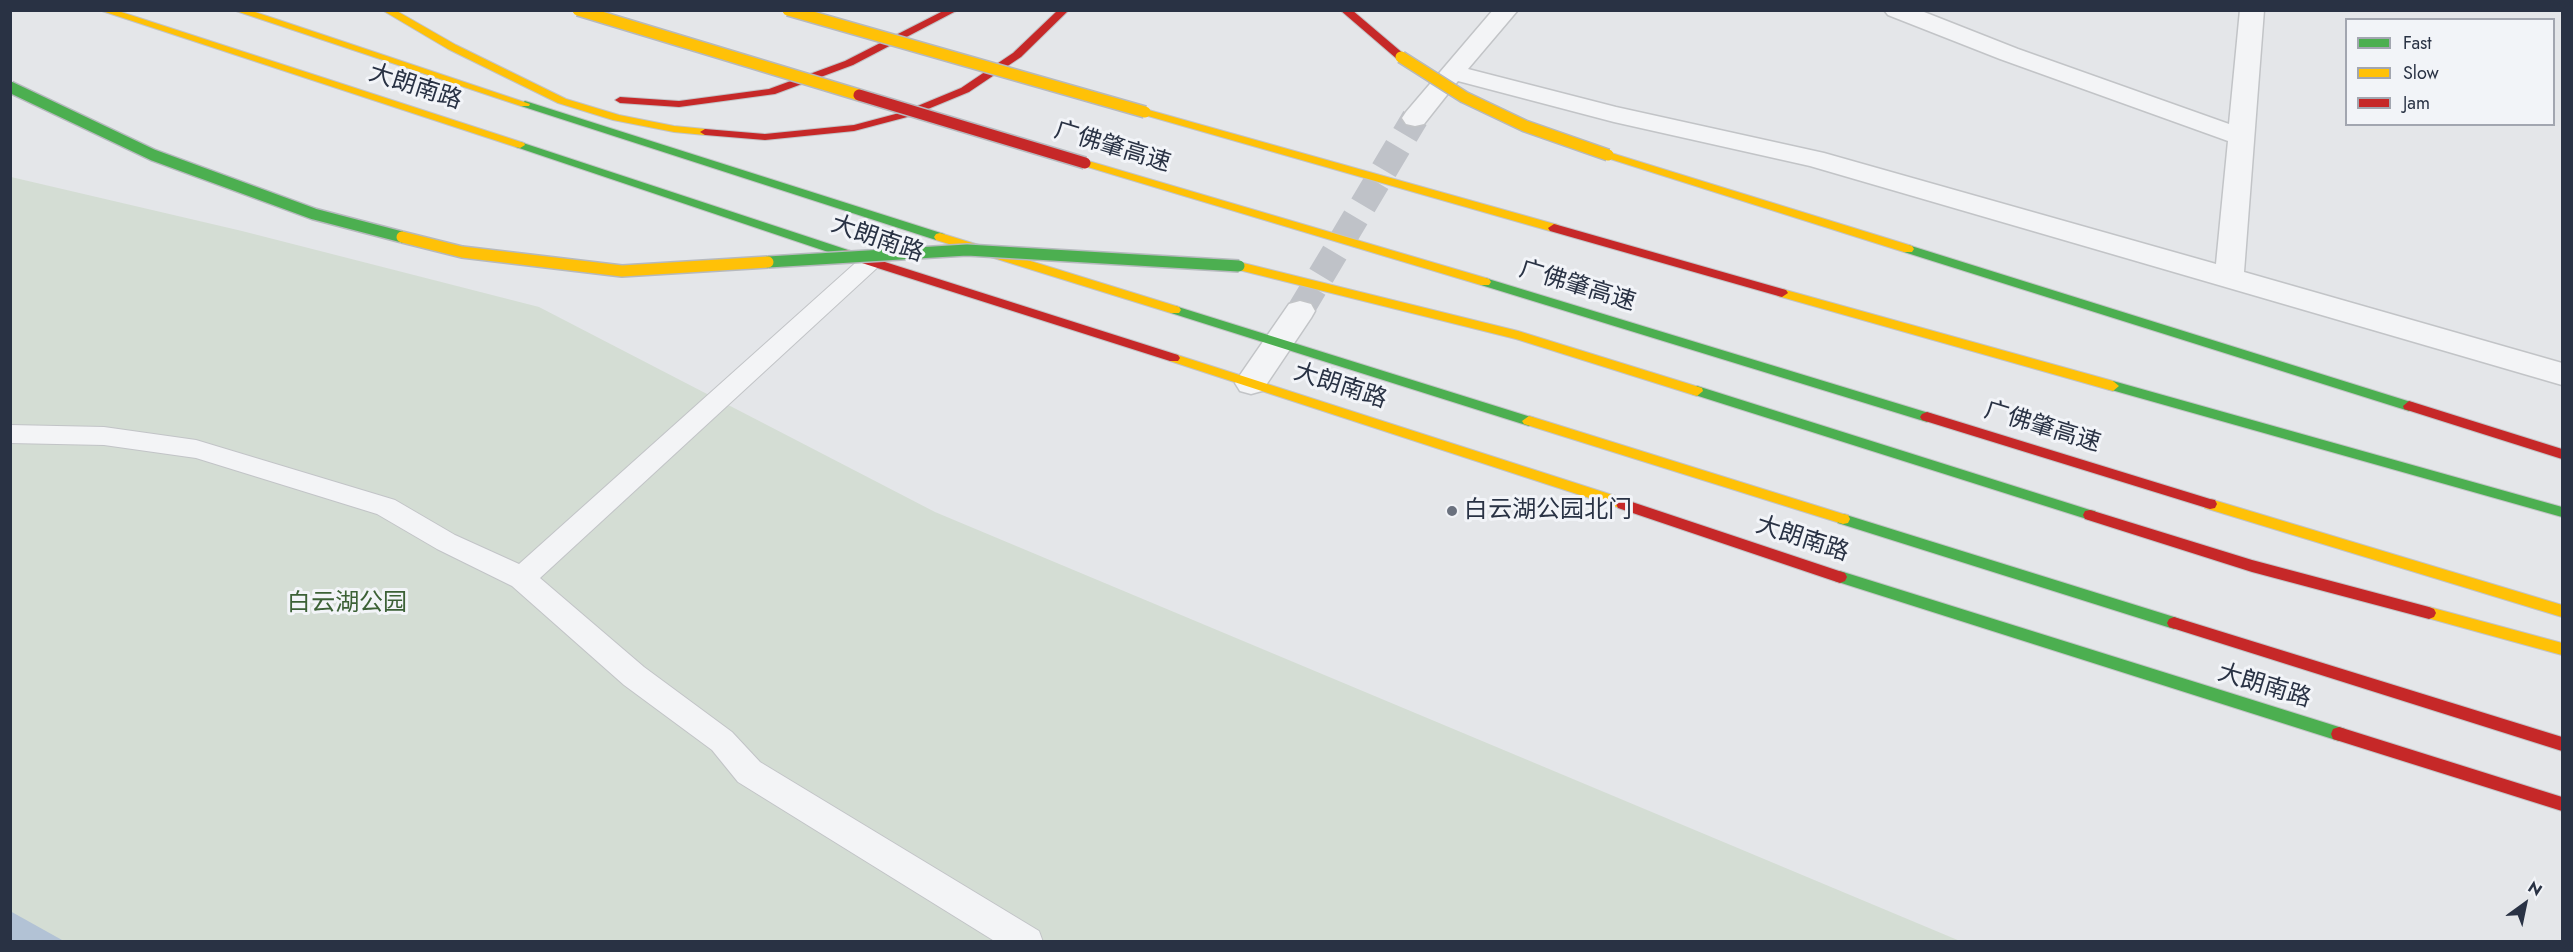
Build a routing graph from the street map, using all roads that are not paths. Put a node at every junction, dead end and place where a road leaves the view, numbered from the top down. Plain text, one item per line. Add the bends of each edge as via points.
1 (104, 10) edge
2 (238, 10) edge
3 (578, 10) edge
4 (788, 10) edge
5 (953, 10) edge
6 (1064, 10) edge
7 (1345, 10) edge
8 (1506, 10) edge
9 (1896, 10) edge
10 (2252, 10) edge
11 (391, 13) edge
12 (1452, 72) junction
13 (10, 87) edge
14 (1416, 118) tunnel mouth
15 (2241, 137) junction
16 (870, 262) junction
17 (2229, 278) junction
18 (1300, 310) tunnel mouth
19 (1277, 343) junction
20 (2562, 374) edge
21 (1251, 383) junction
22 (10, 434) edge
23 (2562, 454) edge
24 (2562, 512) edge
25 (522, 578) junction
26 (2562, 610) edge
27 (2562, 649) edge
28 (2562, 744) edge
29 (2562, 804) edge
30 (1027, 942) edge

1 - 16 main road, 大朗南路
2 - 19 main road, 大朗南路 via 796,192
3 - 26 main road, 广佛肇高速, bridge
4 - 24 main road, 广佛肇高速, bridge
5 - 11 main road via 849,63 771,92 679,104 598,97
6 - 11 main road via 1017,55 965,90 907,114 854,128 765,137 674,129 617,118 562,101
7 - 23 main road, bridge via 1401,57 1474,102 1525,126
8 - 12 street
9 - 15 street
10 - 15 street
12 - 14 street
12 - 17 street via 1614,114 1815,159
13 - 27 main road, bridge via 153,155 314,214 462,252 622,271 967,250 1239,266 1518,335 2252,566
15 - 17 street
16 - 21 main road, 大朗南路
16 - 25 lane
17 - 20 street
18 - 19 street
19 - 21 street
19 - 28 main road, 大朗南路
21 - 29 main road, 大朗南路 via 1841,577
22 - 25 lane via 104,436 196,449 386,507 446,542
25 - 30 lane via 634,676 722,741 749,772

